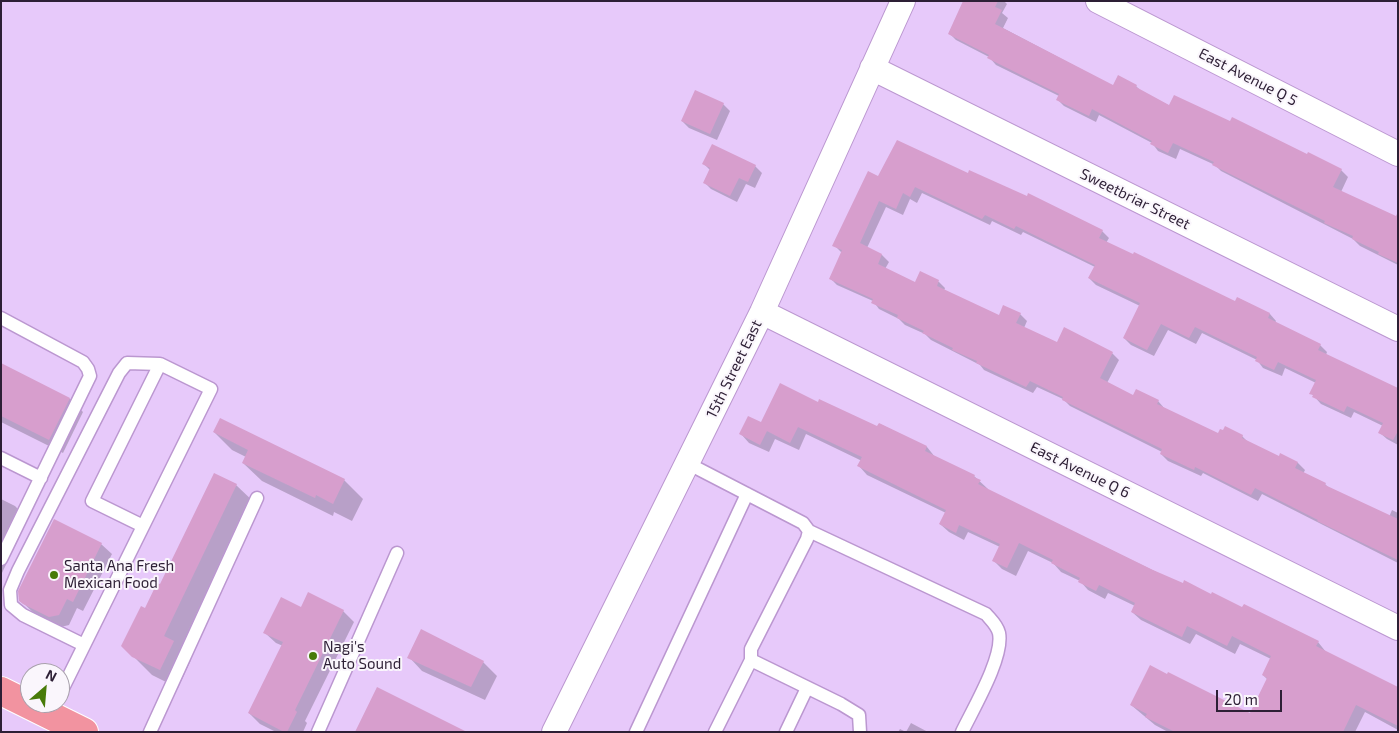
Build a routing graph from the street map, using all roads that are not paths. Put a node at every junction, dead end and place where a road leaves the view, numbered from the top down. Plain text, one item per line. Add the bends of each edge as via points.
1 (903, 1) edge
2 (1098, 1) edge
3 (872, 68) junction
4 (1398, 154) edge
5 (762, 312) junction
6 (1, 318) edge
7 (1398, 329) edge
8 (160, 364) junction
9 (1, 458) edge
10 (688, 463) junction
11 (41, 478) junction
12 (747, 494) junction
13 (257, 498) dead end
14 (143, 526) junction
15 (809, 531) junction
16 (397, 554) dead end
17 (1, 559) edge
18 (1398, 628) edge
19 (84, 644) junction
20 (751, 660) junction
21 (70, 673) edge
22 (807, 688) junction
23 (1, 691) edge
24 (20, 696) edge
25 (64, 713) edge
26 (84, 732) edge
27 (150, 732) edge
28 (318, 732) edge
29 (554, 732) edge
30 (636, 732) edge
31 (715, 732) edge
32 (786, 732) edge
33 (860, 732) edge
34 (962, 732) edge

1 - 3 street, 15th Street East
2 - 4 street, East Avenue Q 5
3 - 5 street, 15th Street East
3 - 7 street, Sweetbriar Street
5 - 10 street, 15th Street East
5 - 18 street, East Avenue Q 6
6 - 11 lane via 83,362 90,376
8 - 14 lane via 211,389
8 - 14 lane via 92,502
8 - 19 lane via 127,363 119,373 10,590 11,605 23,615
9 - 11 lane
10 - 12 lane
10 - 29 street, 15th Street East
11 - 17 lane
12 - 15 lane via 802,523
12 - 30 lane
13 - 27 lane
14 - 19 lane
15 - 20 lane via 751,649
15 - 34 lane via 986,614 995,623 1000,646 993,669
16 - 28 lane
19 - 21 lane
20 - 22 lane
20 - 31 lane
22 - 32 lane
22 - 33 lane via 859,715
23 - 24 highway
25 - 26 highway

